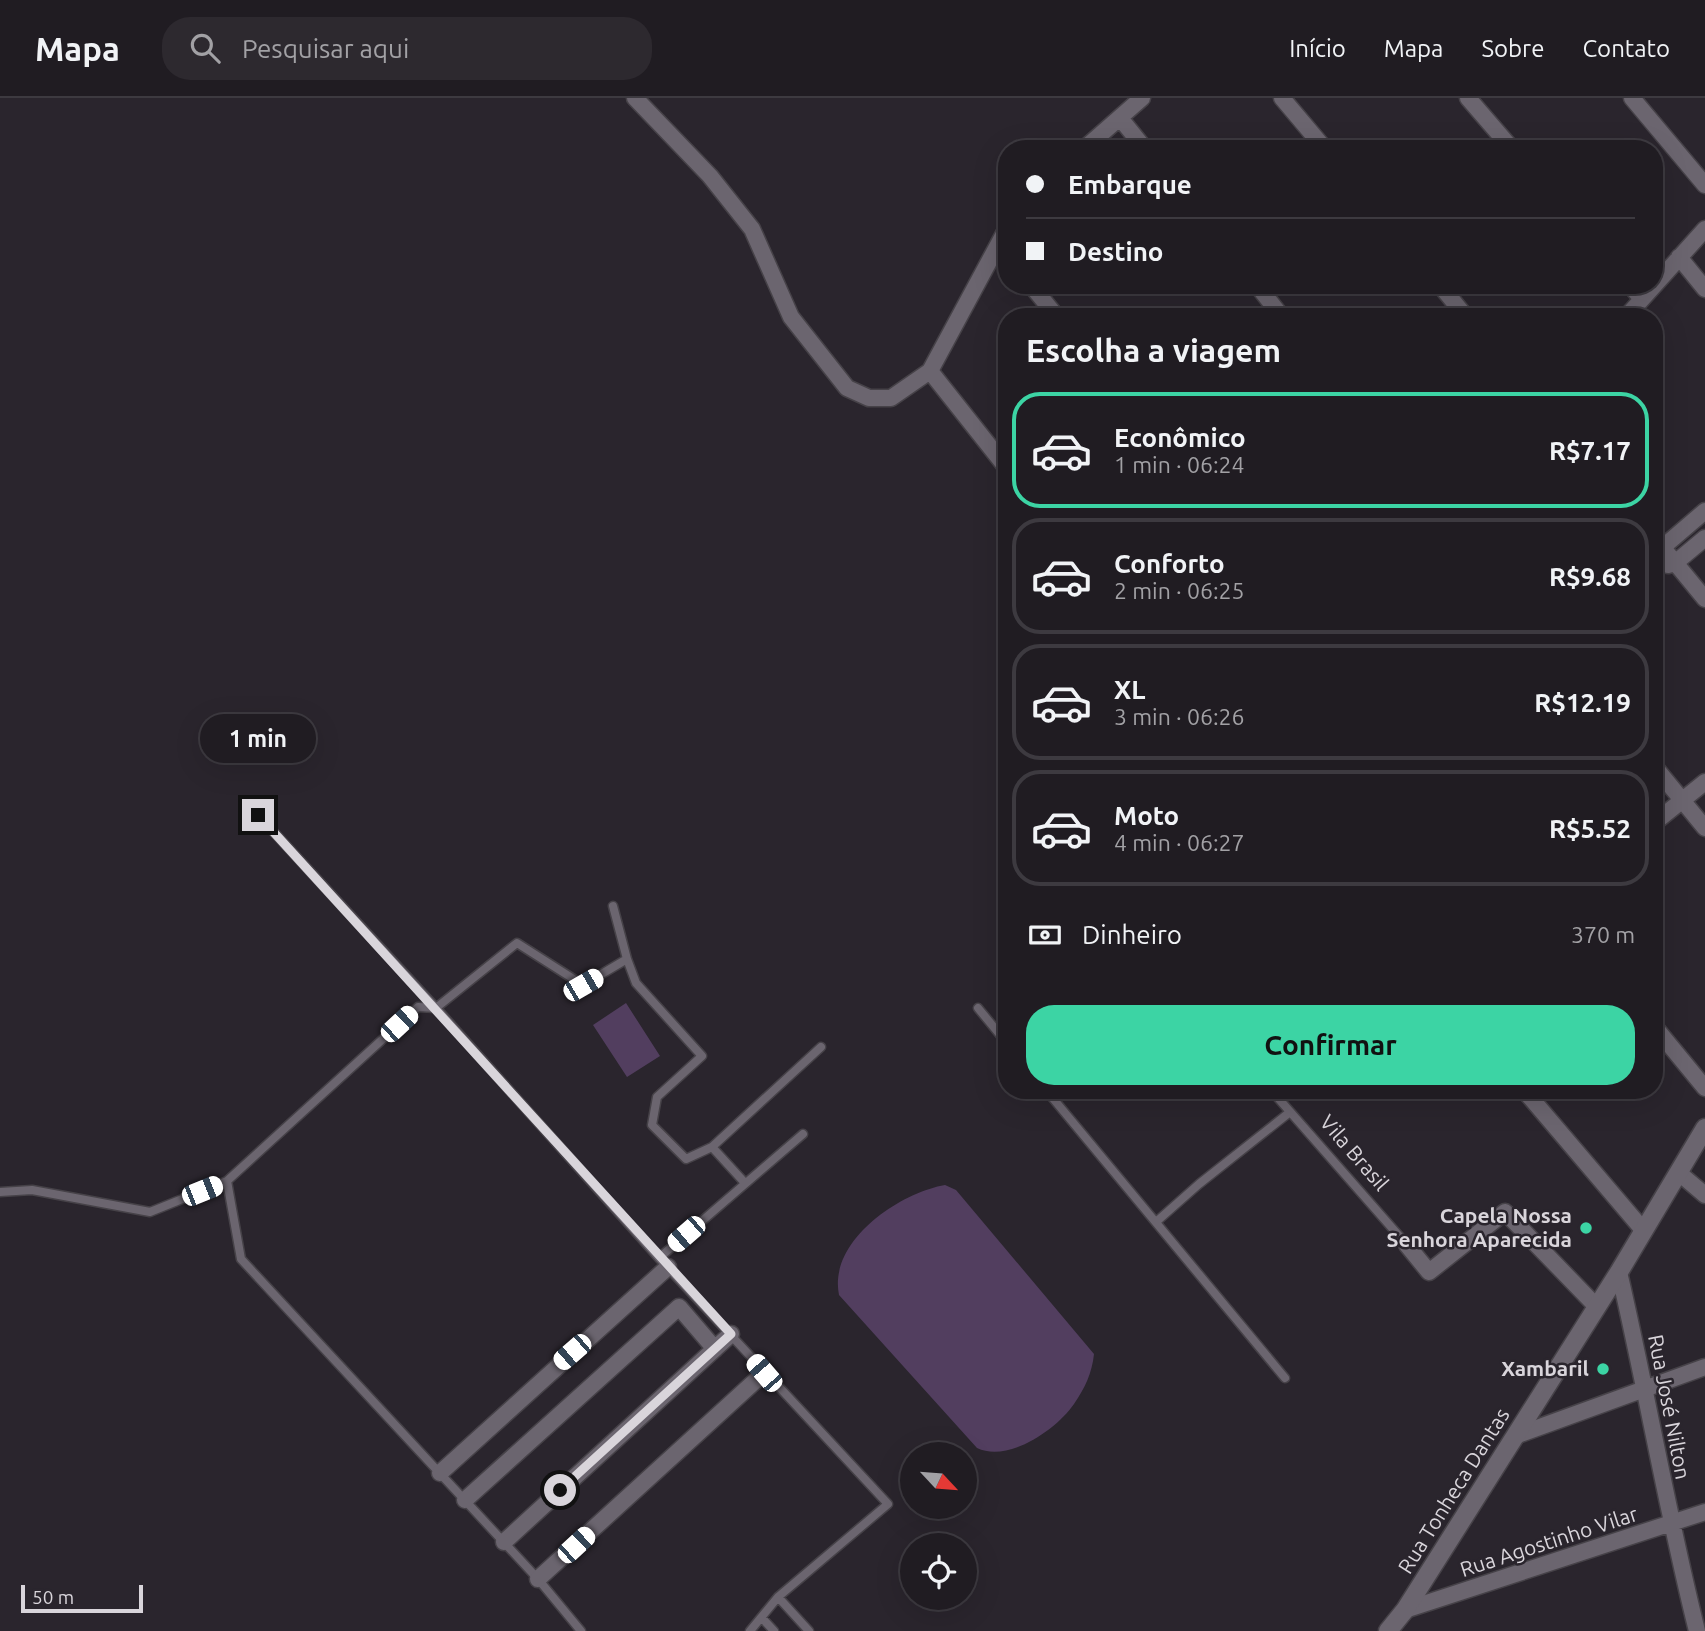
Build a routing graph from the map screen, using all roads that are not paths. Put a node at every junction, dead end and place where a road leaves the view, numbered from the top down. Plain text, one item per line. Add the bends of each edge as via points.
1 (635, 98) edge
2 (1142, 98) edge
3 (1282, 98) edge
4 (1468, 98) edge
5 (1632, 98) edge
6 (1120, 118) junction
7 (1094, 140) edge
8 (1138, 140) edge
9 (1317, 140) edge
10 (1504, 140) edge
11 (1705, 185) edge
12 (1705, 229) edge
13 (998, 257) edge
14 (1679, 257) junction
15 (1663, 275) edge
16 (1705, 289) edge
17 (1039, 294) edge
18 (1264, 294) edge
19 (1447, 294) edge
20 (1638, 294) edge
21 (1646, 294) edge
22 (1642, 299) junction
23 (1050, 308) edge
24 (1275, 308) edge
25 (1459, 308) edge
26 (1634, 308) edge
27 (930, 371) junction
28 (998, 457) edge
29 (1705, 511) edge
30 (1705, 538) edge
31 (1663, 539) edge
32 (1663, 548) edge
33 (1675, 563) junction
34 (1663, 566) edge
35 (1705, 598) edge
36 (1663, 777) edge
37 (1705, 782) edge
38 (1682, 801) junction
39 (258, 815) dead end
40 (1663, 816) edge
41 (1705, 828) edge
42 (613, 906) dead end
43 (628, 959) junction
44 (436, 1008) junction
45 (978, 1008) dead end
46 (998, 1032) edge
47 (1663, 1037) edge
48 (821, 1047) dead end
49 (1705, 1088) edge
50 (1054, 1099) edge
51 (1279, 1099) edge
52 (1532, 1099) edge
53 (1290, 1112) junction
54 (1705, 1128) edge
55 (803, 1134) dead end
56 (712, 1147) junction
57 (1679, 1173) junction
58 (228, 1181) junction
59 (745, 1183) junction
60 (0, 1192) edge
61 (1705, 1195) edge
62 (1156, 1222) junction
63 (1644, 1231) junction
64 (1406, 1245) joint
65 (664, 1263) junction
66 (1619, 1272) junction
67 (1596, 1306) junction
68 (731, 1334) junction
69 (715, 1349) junction
70 (1705, 1367) edge
71 (764, 1373) junction
72 (1285, 1378) dead end
73 (1647, 1389) junction
74 (1515, 1436) junction
75 (440, 1473) junction
76 (465, 1500) junction
77 (1705, 1512) edge
78 (1670, 1525) junction
79 (504, 1542) junction
80 (538, 1579) junction
81 (778, 1597) junction
82 (1405, 1610) junction
83 (762, 1618) junction
84 (581, 1631) edge
85 (750, 1631) edge
86 (774, 1631) edge
87 (809, 1631) edge
88 (1388, 1631) edge
89 (1697, 1631) edge

1 - 27 street via 710,176 752,229 791,317 847,388 869,398 891,398
2 - 6 street
3 - 9 street
4 - 10 street
5 - 11 street
6 - 7 street
6 - 8 street
12 - 14 street
13 - 27 street
14 - 15 street
14 - 16 street
17 - 23 street
18 - 24 street
19 - 25 street
20 - 22 street
21 - 22 street
22 - 26 street
27 - 28 street
29 - 31 street
30 - 33 street
32 - 33 street
33 - 34 street
33 - 35 street
36 - 38 street
37 - 38 street
38 - 40 street
38 - 41 street
39 - 44 lane
42 - 43 lane
43 - 44 lane via 583,985 517,943
43 - 56 lane via 636,983 702,1056 657,1097 652,1125 686,1159
44 - 58 lane via 418,1007
44 - 65 lane
45 - 46 lane
47 - 49 street
48 - 56 lane
50 - 62 lane
51 - 53 lane, Vila Brasil
52 - 63 street
53 - 62 lane, Vila Brasil
53 - 64 lane, Vila Brasil
54 - 57 street, Rua Tonheca Dantas
55 - 59 lane
56 - 59 lane
57 - 61 street
57 - 63 street, Rua Tonheca Dantas
58 - 60 lane via 150,1212 32,1190
58 - 75 lane via 241,1259
59 - 65 lane
62 - 72 lane
63 - 66 street, Rua Tonheca Dantas
64 - 67 street, Vila Brasil via 1429,1272 1505,1212
65 - 68 lane
65 - 75 street
66 - 67 street, Rua Tonheca Dantas
66 - 73 street, Rua José Nilton
67 - 74 street, Rua Tonheca Dantas
68 - 69 street
68 - 71 lane
69 - 76 street via 679,1307
69 - 79 street
70 - 73 street
71 - 80 street
71 - 81 lane via 888,1504
73 - 74 street
73 - 78 street, Rua José Nilton
74 - 82 street, Rua Tonheca Dantas
75 - 76 lane
76 - 79 lane
77 - 78 street, Rua Agostinho Vilar
78 - 82 street, Rua Agostinho Vilar
78 - 89 street, Rua José Nilton
79 - 80 lane
80 - 84 lane
81 - 83 lane
81 - 87 lane
82 - 88 street, Rua Tonheca Dantas
83 - 85 lane
83 - 86 lane

